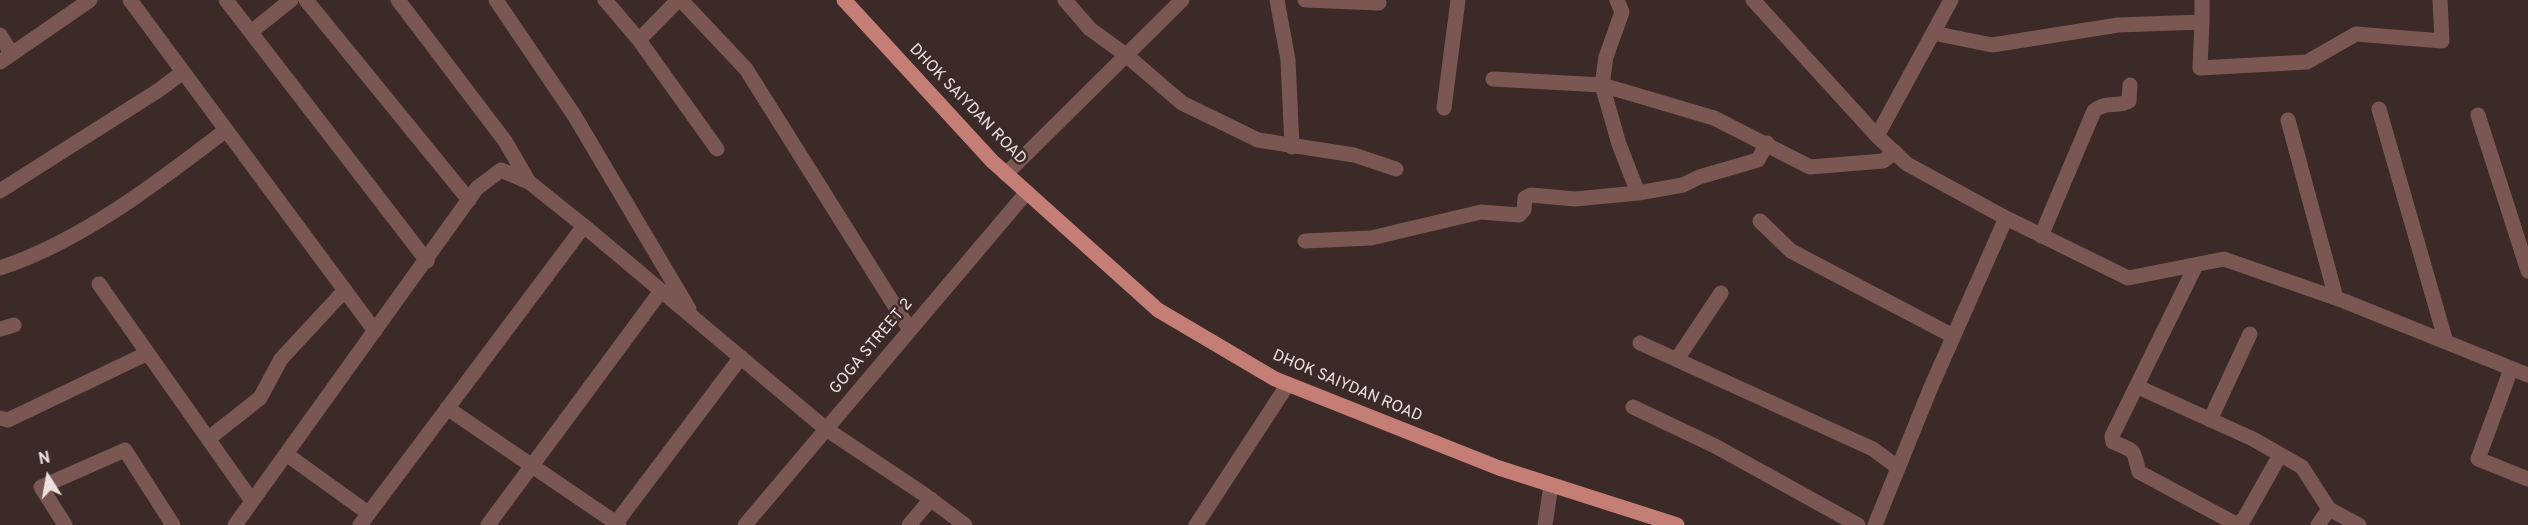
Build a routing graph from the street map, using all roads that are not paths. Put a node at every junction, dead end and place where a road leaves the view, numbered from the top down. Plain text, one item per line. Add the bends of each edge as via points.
1 (90, 0) edge
2 (130, 0) edge
3 (226, 0) edge
4 (291, 0) edge
5 (306, 0) edge
6 (399, 0) edge
7 (496, 0) edge
8 (605, 0) edge
9 (679, 0) edge
10 (844, 0) edge
11 (1065, 0) edge
12 (1277, 0) edge
13 (1305, 0) edge
14 (1458, 0) edge
15 (1617, 0) edge
16 (1753, 0) edge
17 (1951, 0) edge
18 (2202, 0) edge
19 (2440, 0) edge
20 (1172, 3) edge
21 (1379, 3) dead end
22 (2202, 22) junction
23 (251, 32) junction
24 (1932, 33) junction
25 (0, 35) edge
26 (639, 40) junction
27 (1126, 55) junction
28 (5, 58) edge
29 (183, 72) junction
30 (1493, 79) dead end
31 (1602, 85) junction
32 (2130, 85) dead end
33 (1444, 108) dead end
34 (2379, 109) dead end
35 (2478, 114) dead end
36 (2288, 120) dead end
37 (226, 130) junction
38 (1877, 135) junction
39 (1767, 143) junction
40 (1292, 147) junction
41 (717, 149) dead end
42 (1894, 152) junction
43 (1396, 169) dead end
44 (1006, 174) junction
45 (529, 182) junction
46 (0, 191) edge
47 (1027, 192) junction
48 (1638, 193) junction
49 (469, 200) junction
50 (2006, 218) junction
51 (1760, 221) dead end
52 (584, 226) junction
53 (2041, 236) junction
54 (1305, 241) dead end
55 (427, 261) junction
56 (2196, 265) junction
57 (0, 268) edge
58 (2528, 271) edge
59 (99, 284) dead end
60 (345, 290) junction
61 (661, 291) junction
62 (1722, 293) dead end
63 (2336, 298) junction
64 (694, 317) junction
65 (910, 330) junction
66 (375, 331) junction
67 (2250, 334) dead end
68 (1953, 336) junction
69 (2446, 342) junction
70 (1640, 343) dead end
71 (148, 353) junction
72 (741, 357) junction
73 (1677, 359) junction
74 (2511, 369) junction
75 (2528, 375) edge
76 (1288, 384) junction
77 (2138, 387) junction
78 (1633, 407) dead end
79 (447, 408) junction
80 (0, 418) edge
81 (2210, 420) junction
82 (826, 429) junction
83 (208, 439) junction
84 (286, 454) junction
85 (2280, 455) junction
86 (532, 465) junction
87 (1897, 467) junction
88 (2528, 479) edge
89 (1551, 485) junction
90 (931, 499) junction
91 (252, 501) junction
92 (2329, 510) junction
93 (364, 519) edge
94 (617, 524) edge
95 (65, 525) edge
96 (173, 525) edge
97 (235, 525) edge
98 (488, 525) edge
99 (745, 525) edge
100 (909, 525) edge
101 (964, 525) edge
102 (1196, 525) edge
103 (1545, 525) edge
104 (1677, 525) edge
105 (1858, 525) edge
106 (1875, 525) edge
107 (2318, 525) edge
108 (2359, 525) edge

1 - 28 street
2 - 29 street
3 - 23 street
4 - 23 street
5 - 49 street
6 - 45 street via 505,141
7 - 64 street via 574,115
8 - 26 street
9 - 26 street
9 - 65 street via 746,69
10 - 44 main road, DHOK SAIYDAN ROAD
11 - 27 street via 1090,29
12 - 40 street via 1288,60
13 - 21 street
14 - 33 street
15 - 31 street via 1622,12 1606,57
16 - 38 street
17 - 24 street
18 - 22 street
19 - 22 street via 2442,41 2356,34 2307,62 2200,68
20 - 27 street
22 - 24 street via 2118,25 1992,45
23 - 55 street
24 - 38 street
25 - 28 street
26 - 41 street
27 - 40 street via 1182,103 1258,140
27 - 44 street
29 - 37 street
29 - 46 street
30 - 31 street
31 - 39 street via 1714,118
31 - 48 street via 1618,144
32 - 53 street via 2126,103 2102,104 2094,111
34 - 69 street
35 - 58 street
36 - 63 street
37 - 57 street via 155,185 36,256
37 - 60 street
38 - 42 street
39 - 42 street via 1810,167 1820,168 1883,160
39 - 48 street via 1758,160 1683,185
40 - 43 street via 1354,155
42 - 50 street via 1907,164
44 - 47 main road, DHOK SAIYDAN ROAD
45 - 49 street via 501,170 477,188
45 - 52 street
47 - 65 street, GOGA STREET 2
47 - 76 main road, DHOK SAIYDAN ROAD via 1158,310
48 - 54 street via 1575,199 1531,195 1525,198 1524,210 1519,215 1480,212 1371,238
49 - 55 street
50 - 53 street
50 - 68 street
51 - 68 street via 1791,250
52 - 61 street
52 - 79 street
53 - 56 street via 2128,278
55 - 66 street
56 - 63 street via 2224,259
56 - 77 street
59 - 71 street
60 - 66 street
60 - 83 street via 281,359 260,398
61 - 64 street
61 - 86 street
62 - 73 street
63 - 69 street
64 - 72 street
65 - 82 street, GOGA STREET 2
66 - 84 street
67 - 81 street
68 - 87 street
69 - 74 street
70 - 73 street
71 - 80 street via 8,420
71 - 83 street
72 - 82 street
72 - 94 street
73 - 87 street via 1873,449
74 - 75 street
74 - 88 street via 2478,459
76 - 89 main road, DHOK SAIYDAN ROAD
76 - 102 street
77 - 81 street
77 - 85 street via 2112,436 2113,442 2133,451 2138,457 2139,472 2236,524 2244,519
78 - 105 street via 1735,457
79 - 86 street
79 - 93 street
81 - 85 street
82 - 90 street
82 - 99 street, GOGA STREET 2
83 - 91 street
84 - 91 street
84 - 93 street
85 - 92 street via 2302,467
86 - 94 street
86 - 98 street
87 - 106 street
89 - 103 street
89 - 104 main road, DHOK SAIYDAN ROAD
90 - 100 street
90 - 101 street
91 - 97 street
92 - 107 street
92 - 108 street
95 - 96 street via 41,487 125,450

